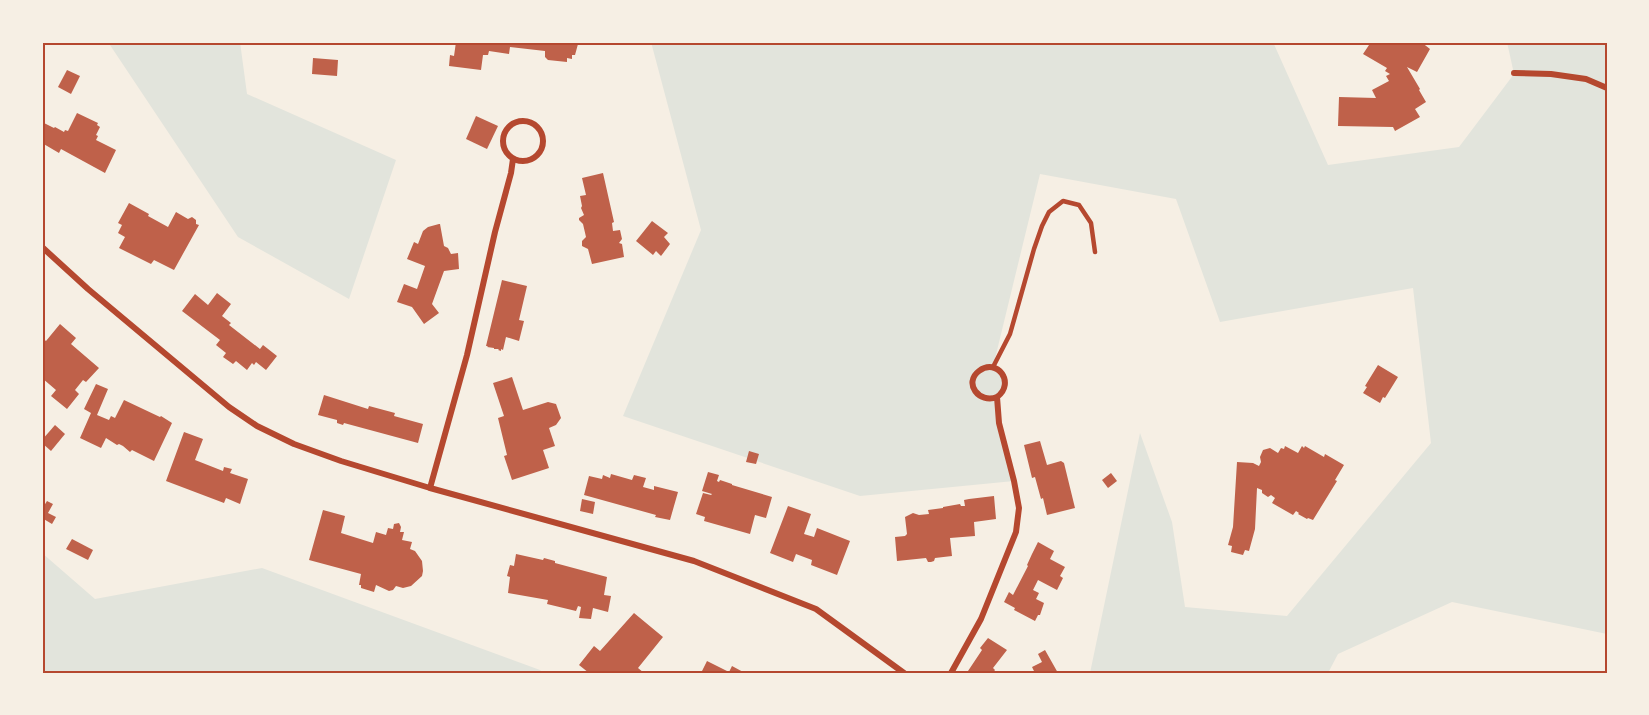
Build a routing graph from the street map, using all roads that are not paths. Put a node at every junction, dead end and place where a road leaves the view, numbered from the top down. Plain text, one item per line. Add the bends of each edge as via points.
1 (1514, 73) dead end
2 (1607, 88) edge
3 (513, 159) junction
4 (42, 247) edge
5 (1095, 252) dead end
6 (993, 367) junction
7 (997, 397) junction
8 (430, 488) junction
9 (904, 673) edge
10 (951, 673) edge

1 - 2 street via 1586,79
3 - 3 street via 504,149 504,135 512,124 531,123 541,132 542,148 533,159
3 - 8 street via 467,355
4 - 8 street via 229,407 257,426 341,461
5 - 6 lane via 1091,223 1078,205 1063,201 1049,212 1034,249 1010,334
6 - 7 street via 1005,381 1005,389
6 - 7 street via 976,374 973,382 982,397
7 - 10 street via 999,423 1019,508 1016,532 981,619
8 - 9 street via 694,561 794,600 816,609

